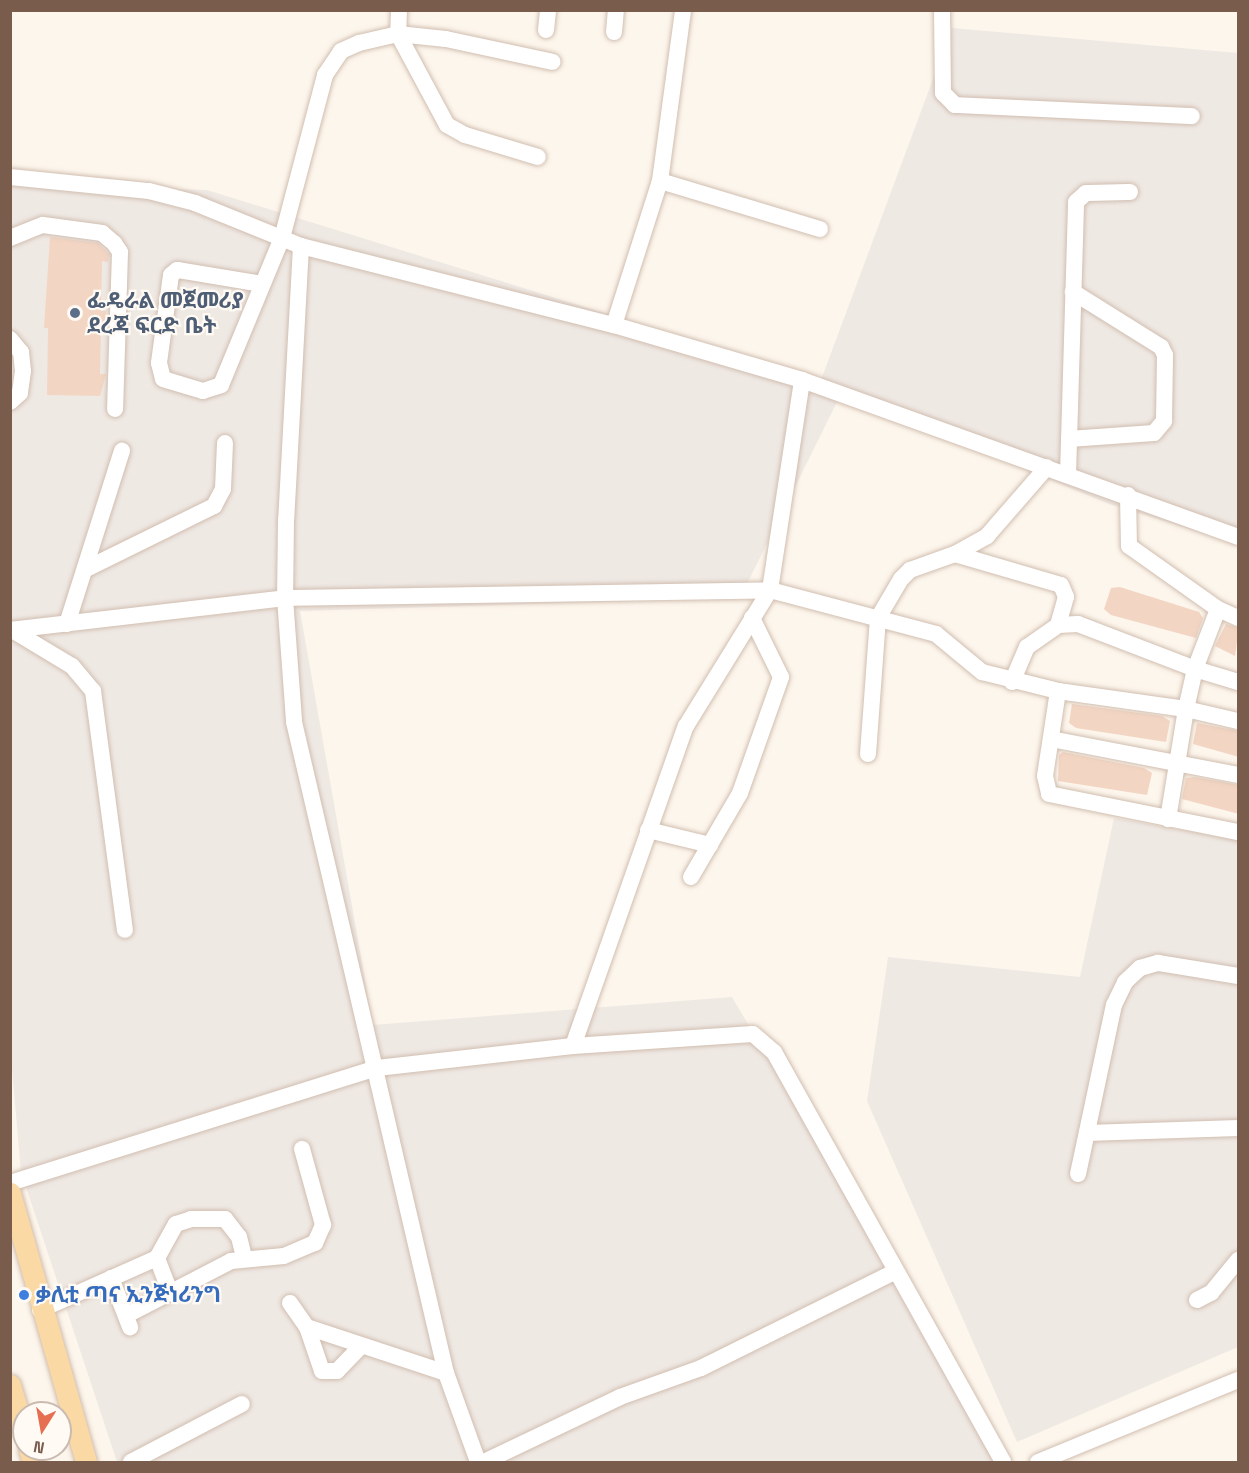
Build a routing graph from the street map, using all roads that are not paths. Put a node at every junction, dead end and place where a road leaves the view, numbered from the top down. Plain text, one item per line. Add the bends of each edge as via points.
1 (399, 10) edge
2 (548, 10) edge
3 (616, 10) edge
4 (684, 10) edge
5 (942, 10) edge
6 (546, 30) dead end
7 (614, 32) dead end
8 (398, 34) junction
9 (554, 62) dead end
10 (1192, 116) dead end
11 (538, 157) dead end
12 (10, 177) edge
13 (660, 181) junction
14 (1130, 192) dead end
15 (820, 229) dead end
16 (10, 238) edge
17 (282, 238) junction
18 (301, 246) junction
19 (262, 284) junction
20 (1073, 292) junction
21 (614, 325) junction
22 (10, 339) edge
23 (802, 380) junction
24 (10, 402) edge
25 (115, 409) dead end
26 (1069, 439) junction
27 (225, 443) dead end
28 (122, 451) dead end
29 (1047, 467) junction
30 (1068, 475) junction
31 (1128, 495) junction
32 (1239, 537) edge
33 (956, 554) junction
34 (86, 569) junction
35 (770, 590) junction
36 (285, 598) junction
37 (1218, 609) junction
38 (752, 618) junction
39 (878, 618) junction
40 (1239, 618) edge
41 (67, 624) junction
42 (1058, 625) junction
43 (11, 630) edge
44 (1195, 669) junction
45 (1012, 682) junction
46 (1239, 682) edge
47 (1058, 691) junction
48 (1186, 710) junction
49 (1239, 721) edge
50 (1051, 739) junction
51 (868, 754) dead end
52 (1177, 765) junction
53 (1239, 776) edge
54 (1168, 819) junction
55 (648, 830) junction
56 (1239, 832) edge
57 (710, 845) junction
58 (691, 877) dead end
59 (125, 930) dead end
60 (1239, 976) edge
61 (573, 1046) junction
62 (377, 1068) junction
63 (1239, 1128) edge
64 (1087, 1133) junction
65 (302, 1149) dead end
66 (1078, 1174) dead end
67 (10, 1183) edge
68 (10, 1193) edge
69 (244, 1257) junction
70 (157, 1258) junction
71 (1239, 1260) edge
72 (894, 1272) junction
73 (111, 1278) junction
74 (170, 1292) junction
75 (1197, 1300) dead end
76 (290, 1303) dead end
77 (40, 1310) junction
78 (307, 1327) junction
79 (359, 1348) junction
80 (446, 1374) junction
81 (1239, 1380) edge
82 (10, 1385) edge
83 (15, 1401) edge
84 (242, 1404) dead end
85 (86, 1462) edge
86 (131, 1462) edge
87 (478, 1462) edge
88 (484, 1462) edge
89 (1003, 1462) edge
90 (1038, 1462) edge

1 - 8 street
2 - 6 street
3 - 7 street
4 - 13 street
5 - 10 street via 943,93 955,105
8 - 9 street via 446,39
8 - 11 street via 447,125 465,135
8 - 17 street via 359,43 332,61
12 - 17 street via 149,191 195,203
13 - 15 street
13 - 21 street
14 - 20 street via 1086,193 1076,202
16 - 25 street via 43,225 93,231 114,243 120,252
17 - 18 street
17 - 19 street
18 - 21 street
18 - 36 street
19 - 19 street via 177,270 171,275 159,363 163,379 203,391 221,385
20 - 26 street
20 - 26 street via 1161,347 1165,355 1164,421 1154,433
21 - 23 street
22 - 24 street via 21,352 23,371 20,393
23 - 29 street
23 - 35 street
26 - 30 street
27 - 34 street via 223,489 214,506
28 - 34 street
29 - 30 street
29 - 33 street via 987,536
30 - 31 street
31 - 32 street
31 - 37 street via 1129,546
33 - 39 street via 910,570
33 - 42 street via 1061,585 1066,597
34 - 41 street
35 - 36 street
35 - 38 street
35 - 39 street
36 - 41 street
36 - 62 street via 298,747
37 - 40 street
37 - 44 street
38 - 55 street via 686,726
38 - 57 street via 780,677 757,753
39 - 45 street via 936,634 982,672
39 - 51 street
41 - 43 street
42 - 44 street via 1089,625
42 - 45 street via 1027,647
43 - 59 street via 72,666 93,691
44 - 46 street
44 - 48 street
45 - 47 street
47 - 48 street
47 - 50 street
48 - 49 street
48 - 52 street
50 - 52 street
50 - 54 street via 1045,786 1056,799
52 - 53 street
52 - 54 street
54 - 56 street
55 - 57 street
55 - 61 street
57 - 58 street
60 - 64 street via 1158,963 1140,968 1125,982 1114,1005
61 - 62 street
61 - 72 street via 741,1032 765,1040
62 - 67 street
62 - 80 street
63 - 64 street
64 - 66 street
65 - 69 street via 323,1225 321,1234 302,1252
68 - 77 main road
69 - 70 street via 232,1226 211,1216 176,1224
69 - 74 street
70 - 73 street
70 - 74 street
71 - 75 street via 1211,1293
72 - 88 street via 700,1368 620,1397
72 - 89 street
73 - 74 street via 128,1321
73 - 77 street
76 - 78 street
77 - 85 main road
78 - 79 street
78 - 79 street via 322,1371 337,1371
79 - 80 street
80 - 87 street
81 - 90 street
82 - 83 main road
84 - 86 street

